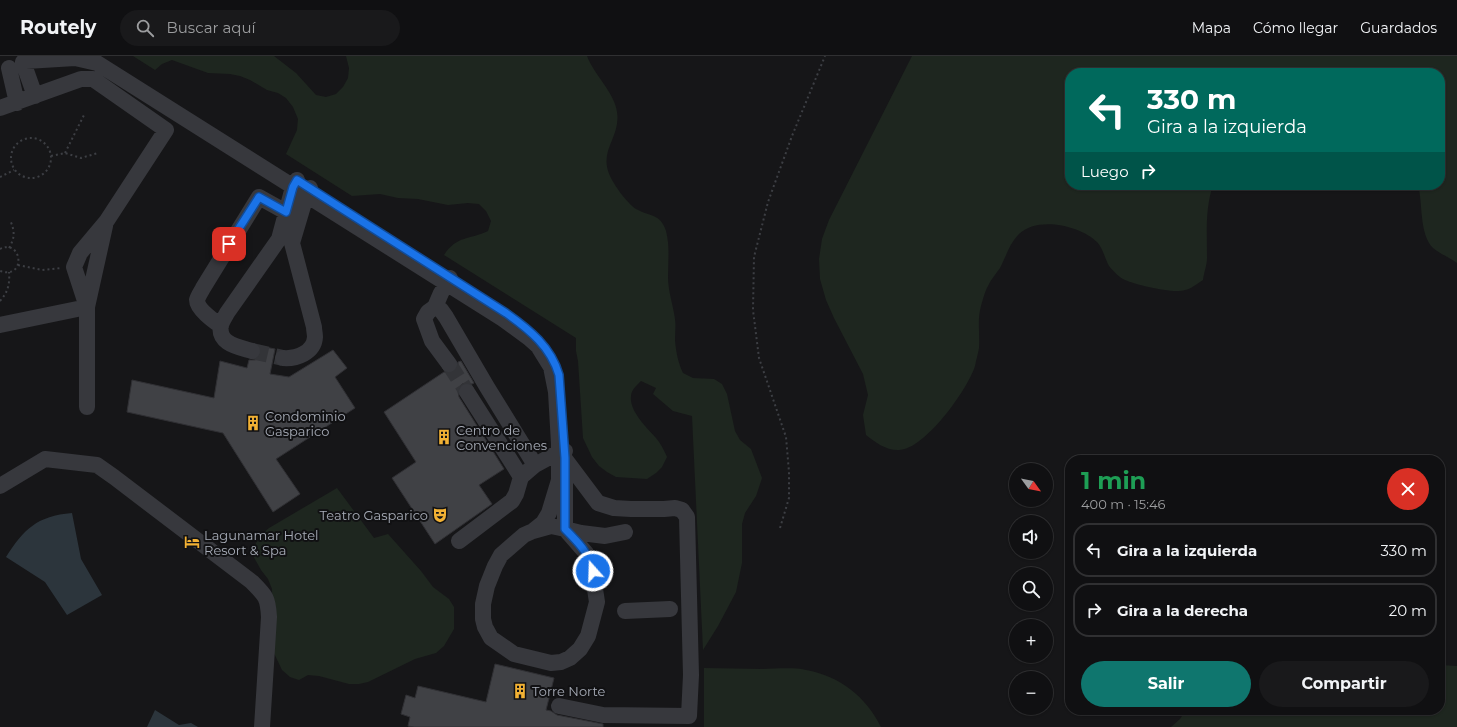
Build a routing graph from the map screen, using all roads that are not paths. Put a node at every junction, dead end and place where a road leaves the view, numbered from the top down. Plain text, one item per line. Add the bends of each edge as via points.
1 (104, 56) edge
2 (13, 66) edge
3 (35, 96) junction
4 (17, 103) junction
5 (0, 108) edge
6 (301, 188) junction
7 (286, 212) junction
8 (106, 222) junction
9 (286, 241) junction
10 (448, 281) junction
11 (87, 307) junction
12 (436, 307) junction
13 (0, 325) edge
14 (221, 326) junction
15 (252, 351) tunnel mouth
16 (283, 358) tunnel mouth
17 (449, 364) tunnel mouth
18 (467, 392) tunnel mouth
19 (87, 407) dead end
20 (563, 454) junction
21 (535, 465) junction
22 (521, 477) junction
23 (0, 486) edge
24 (565, 529) junction
25 (533, 531) junction
26 (625, 532) dead end
27 (605, 536) junction
28 (459, 541) dead end
29 (591, 563) junction
30 (670, 609) dead end
31 (625, 611) dead end
32 (560, 706) dead end
33 (689, 722) edge
34 (262, 727) edge

1 - 6 street
2 - 3 street
2 - 4 street
2 - 6 street via 75,58 97,63
3 - 4 street
3 - 8 street via 81,79 93,79 166,130
4 - 5 street
6 - 7 street
6 - 9 street
6 - 10 street
7 - 9 street
7 - 14 street via 259,197 197,298 205,314
8 - 11 street
8 - 11 street via 80,253 74,267
9 - 14 street via 227,313
9 - 16 street via 314,327 315,338 307,352 292,358
10 - 12 street
10 - 20 street via 525,326 551,354 559,375
11 - 13 street
11 - 19 street
12 - 17 street via 428,312 424,319 432,341
12 - 21 street via 446,317
14 - 15 street via 222,336 229,344
18 - 22 street
20 - 21 street
20 - 24 street
20 - 25 street via 559,480 549,514
20 - 33 street via 598,502 614,508 675,508 682,510 687,517 691,675
21 - 22 street
22 - 28 street via 512,501
23 - 34 street via 45,459 97,466 252,582 268,602
24 - 25 street via 551,526
24 - 27 street
24 - 29 street via 586,553
25 - 29 street via 524,535 501,556 495,566 483,604 485,628 491,638 514,654 551,663 570,658 580,649 588,636 597,602
26 - 27 street
27 - 29 street via 594,549
30 - 31 street
32 - 33 street via 603,715

